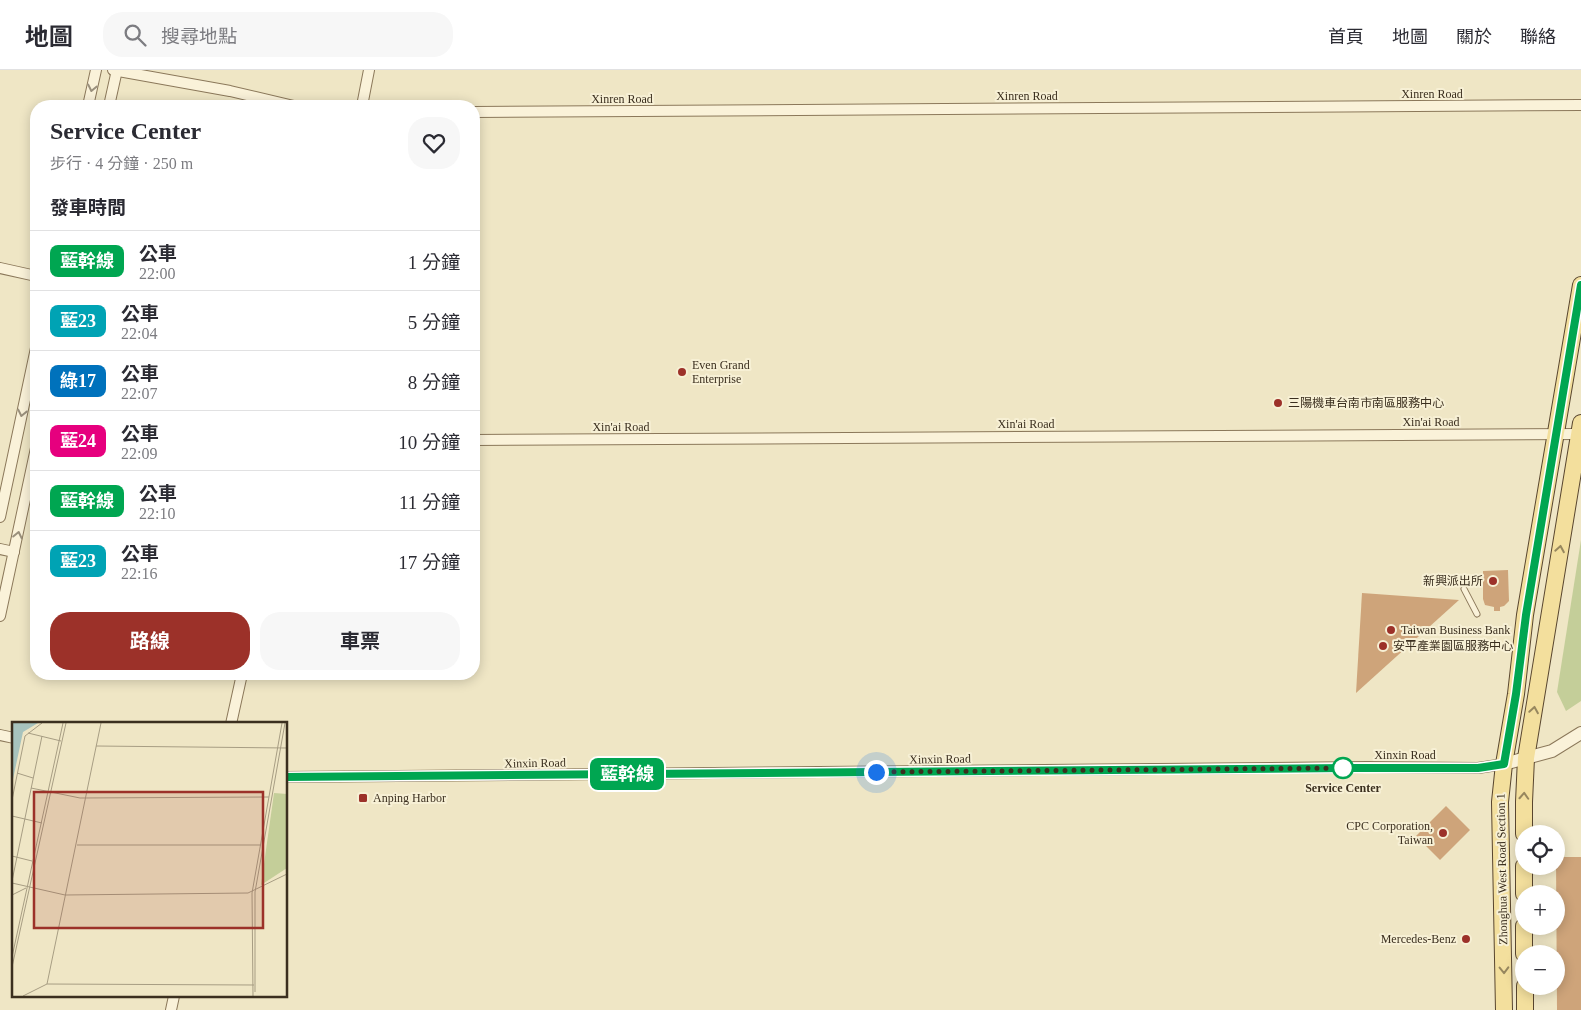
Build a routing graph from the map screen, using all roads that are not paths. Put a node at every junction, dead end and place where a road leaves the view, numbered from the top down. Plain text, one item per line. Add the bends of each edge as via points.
1 (96, 70) edge
2 (116, 70) edge
3 (369, 70) edge
4 (89, 100) edge
5 (110, 100) edge
6 (268, 100) edge
7 (363, 100) edge
8 (1581, 105) edge
9 (480, 112) edge
10 (0, 268) edge
11 (30, 275) edge
12 (1581, 285) edge
13 (30, 376) edge
14 (1580, 428) edge
15 (1556, 434) junction
16 (480, 440) edge
17 (30, 476) edge
18 (0, 517) edge
19 (0, 549) edge
20 (14, 552) junction
21 (1464, 589) dead end
22 (1477, 614) dead end
23 (0, 616) edge
24 (241, 680) edge
25 (231, 722) edge
26 (1581, 733) edge
27 (1526, 758) junction
28 (1504, 764) junction
29 (288, 777) edge
30 (1524, 825) edge
31 (1524, 995) edge
32 (1504, 1010) edge
33 (1525, 1010) edge

1 -> 4 street
2 - 5 street
2 - 6 street
3 - 7 street
8 - 9 street, Xinren Road
10 - 11 street
12 - 15 main road, Zhonghua West Road Section 1
13 -> 18 street
14 - 15 street, Xin'ai Road
27 -> 14 main road, Zhonghua West Road Section 1
15 - 16 street, Xin'ai Road
15 - 28 main road, Zhonghua West Road Section 1
20 -> 17 street
19 - 20 street
20 - 23 street
21 - 22 lane
24 - 25 street
26 - 27 street via 1552,751
27 - 28 street
30 -> 27 main road, Zhonghua West Road Section 1
28 - 29 street, Xinxin Road via 1478,768
28 -> 32 main road, Zhonghua West Road Section 1 via 1500,802
31 - 33 main road

